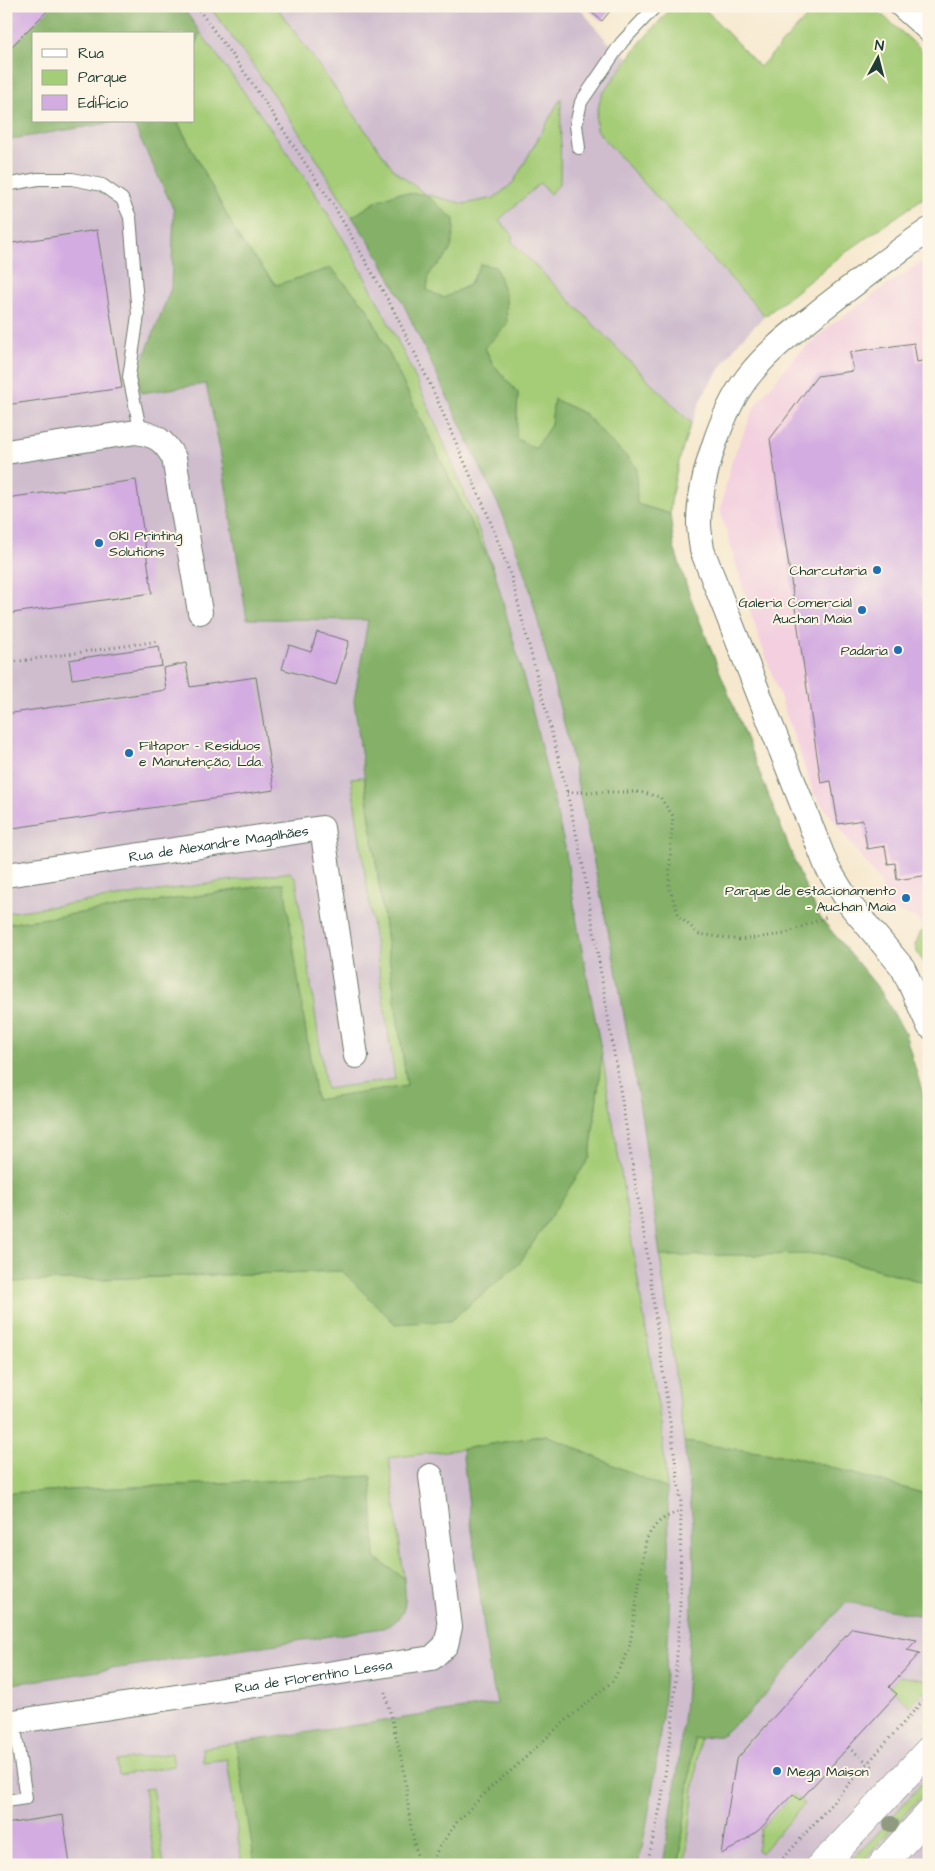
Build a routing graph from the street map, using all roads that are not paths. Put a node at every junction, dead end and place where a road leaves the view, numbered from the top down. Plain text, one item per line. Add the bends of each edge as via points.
1 (656, 6) edge
2 (902, 6) edge
3 (929, 30) edge
4 (579, 148) dead end
5 (6, 185) edge
6 (929, 230) edge
7 (141, 433) junction
8 (6, 452) edge
9 (200, 612) dead end
10 (6, 875) edge
11 (929, 1026) edge
12 (356, 1056) dead end
13 (431, 1476) dead end
14 (10, 1722) edge
15 (929, 1750) edge
16 (6, 1801) edge
17 (929, 1814) edge
18 (821, 1865) edge
19 (882, 1865) edge

1 - 4 lane via 622,42 581,102 576,125
2 - 3 street
5 - 7 lane via 38,179 72,180 102,185 122,199 130,216 138,315 129,377
6 - 11 street via 780,342 747,378 726,412 711,454 699,524 702,550 827,867 851,906 903,968
7 - 8 street
7 - 9 street via 153,435 166,444 174,458
10 - 12 street, Rua de Alexandre Magalhães via 322,828
13 - 14 street, Rua de Florentino Lessa via 450,1626 446,1645 432,1658
14 - 16 lane via 26,1798
15 - 18 main road
17 - 19 main road

